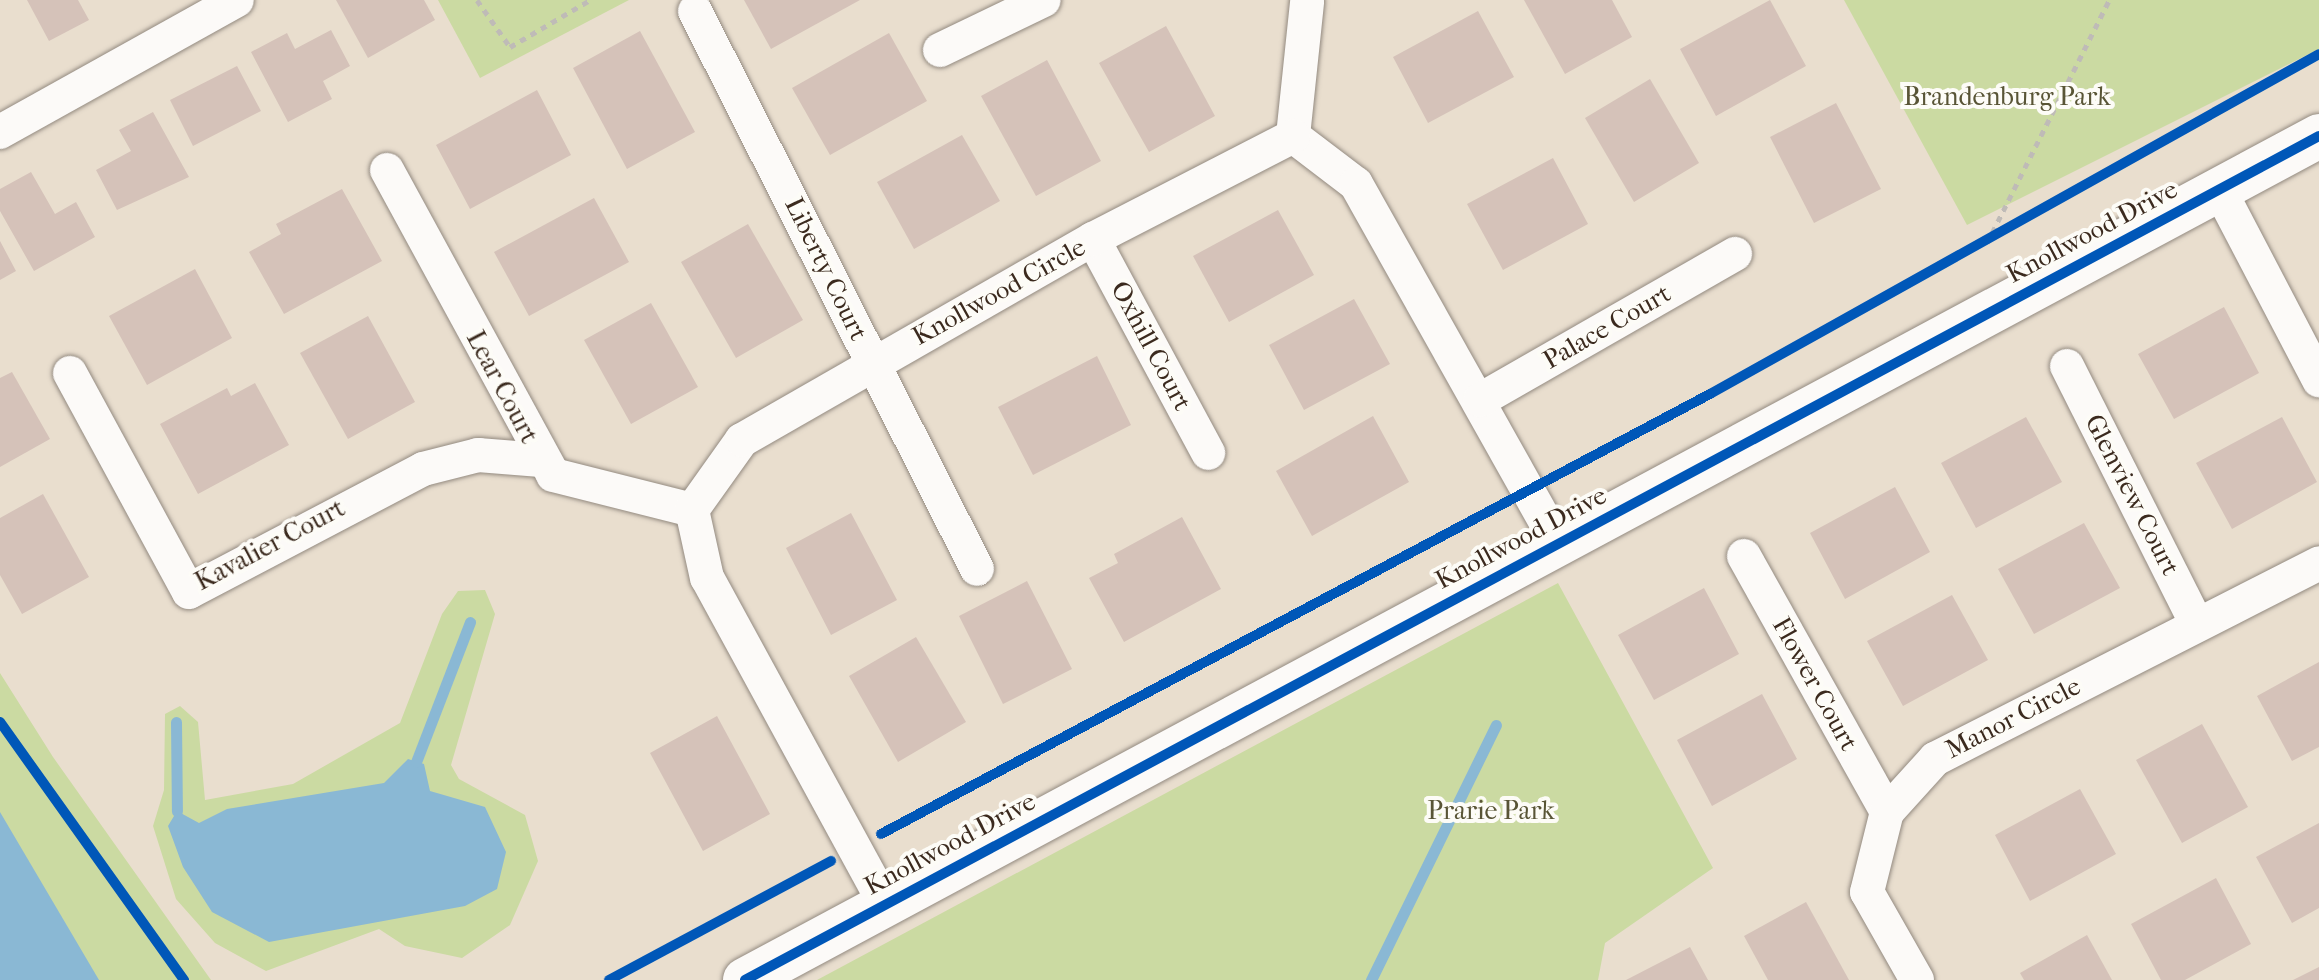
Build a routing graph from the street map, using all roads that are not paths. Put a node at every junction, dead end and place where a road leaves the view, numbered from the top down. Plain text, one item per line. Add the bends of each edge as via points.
1 (237, 0) edge
2 (1044, 0) edge
3 (1307, 1) edge
4 (695, 11) dead end
5 (940, 50) dead end
6 (0, 132) edge
7 (1293, 136) junction
8 (2319, 136) edge
9 (387, 170) dead end
10 (2219, 189) junction
11 (1093, 239) junction
12 (1735, 254) dead end
13 (869, 366) junction
14 (2067, 366) dead end
15 (70, 373) dead end
16 (2319, 380) edge
17 (1480, 400) junction
18 (1208, 453) dead end
19 (541, 460) junction
20 (692, 510) junction
21 (1558, 544) junction
22 (1744, 556) dead end
23 (2319, 563) edge
24 (977, 569) dead end
25 (2197, 624) junction
26 (1887, 812) junction
27 (885, 904) junction
28 (745, 980) edge
29 (1917, 980) edge

1 - 6 street
2 - 5 street
3 - 7 street
4 - 13 street, Liberty Court via 861,329
7 - 11 street, Knollwood Circle
7 - 17 street via 1356,184
8 - 10 street, Knollwood Drive
9 - 19 street, Lear Court
10 - 16 street
10 - 21 street, Knollwood Drive
11 - 13 street, Knollwood Circle
11 - 18 street, Oxhill Court
12 - 17 street, Palace Court
13 - 20 street, Knollwood Circle via 742,440
13 - 24 street, Liberty Court
14 - 25 street, Glenview Court
15 - 19 street, Kavalier Court via 189,592 423,469 478,455
17 - 21 street
19 - 20 street, Lear Court via 553,475
20 - 27 street via 707,578
21 - 27 street, Knollwood Drive
22 - 26 street, Flower Court
23 - 25 street, Manor Circle
25 - 26 street, Manor Circle via 1935,759
26 - 29 street, Manor Circle via 1867,892
27 - 28 street, Knollwood Drive

